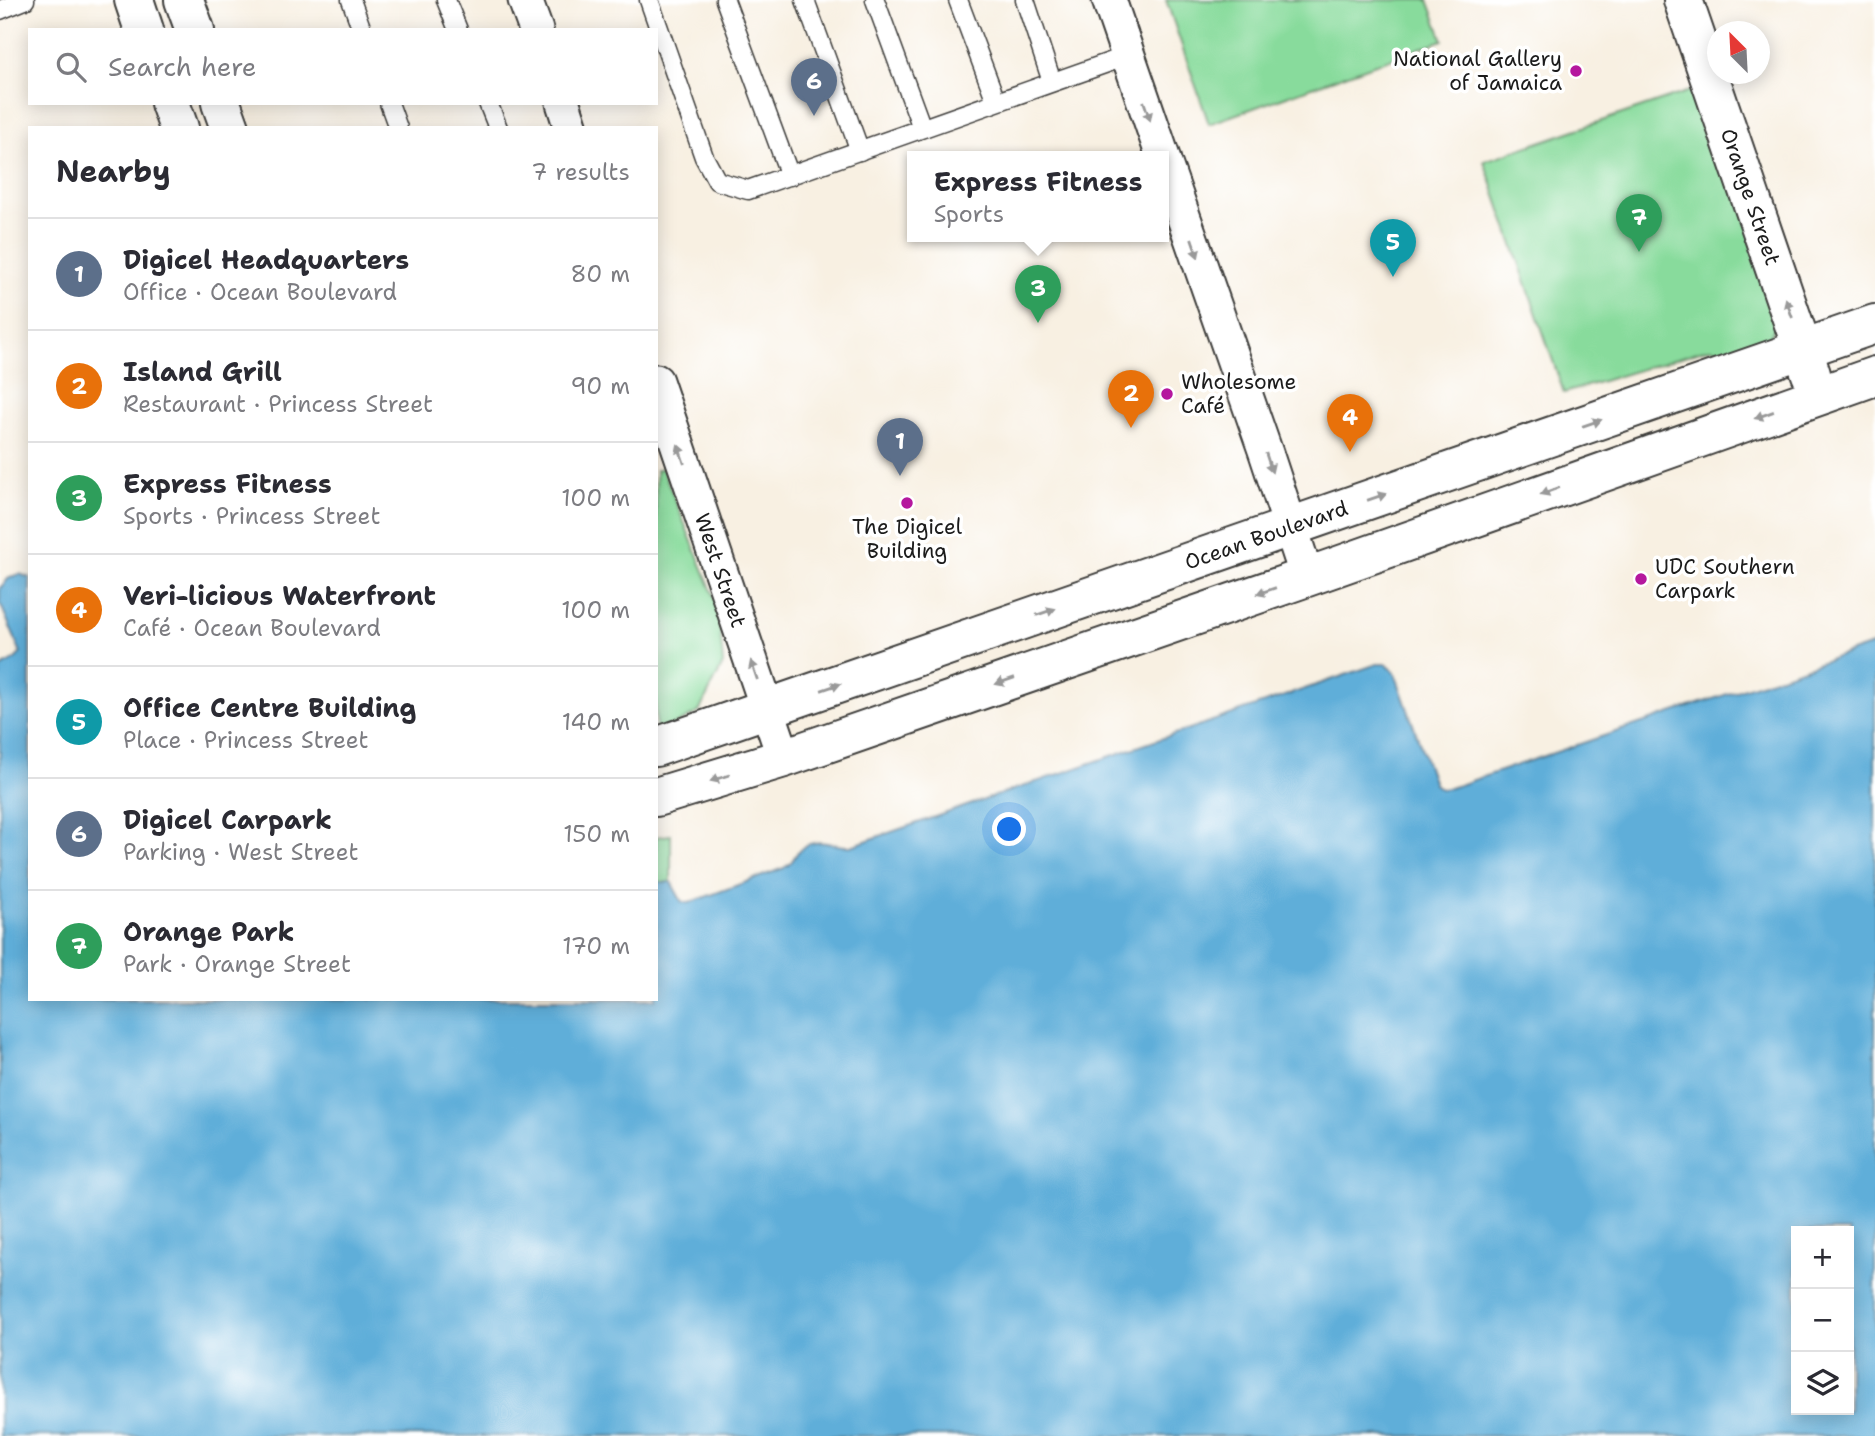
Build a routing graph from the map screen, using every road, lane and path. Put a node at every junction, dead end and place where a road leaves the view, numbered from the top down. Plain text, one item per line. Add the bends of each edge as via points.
1 (25, 0) edge
2 (134, 0) edge
3 (184, 0) edge
4 (351, 0) edge
5 (446, 0) edge
6 (525, 0) edge
7 (649, 0) edge
8 (725, 0) edge
9 (805, 0) edge
10 (875, 0) edge
11 (958, 0) edge
12 (1025, 0) edge
13 (1109, 0) edge
14 (1683, 0) edge
15 (0, 10) edge
16 (143, 28) edge
17 (194, 28) edge
18 (361, 28) edge
19 (457, 28) edge
20 (535, 28) edge
21 (1127, 56) junction
22 (1052, 82) junction
23 (996, 101) junction
24 (171, 105) edge
25 (222, 105) edge
26 (390, 105) edge
27 (489, 105) edge
28 (564, 105) edge
29 (178, 126) edge
30 (229, 126) edge
31 (397, 126) edge
32 (497, 126) edge
33 (570, 126) edge
34 (922, 128) junction
35 (860, 151) junction
36 (1160, 151) edge
37 (790, 176) junction
38 (1169, 176) edge
39 (1875, 324) edge
40 (1803, 350) junction
41 (1875, 376) edge
42 (658, 387) edge
43 (1819, 395) junction
44 (1291, 527) junction
45 (1307, 577) junction
46 (767, 709) junction
47 (658, 746) edge
48 (783, 758) junction
49 (658, 796) edge

1 - 15 lane
2 - 16 street
3 - 17 street
4 - 18 lane
5 - 19 lane
6 - 20 street
7 - 37 lane via 704,157 717,181 748,190
8 - 37 lane
9 - 35 lane
10 - 34 lane
11 - 23 lane
12 - 22 lane
13 - 21 street
40 -> 14 street, Orange Street
21 - 22 lane
21 -> 36 street
22 - 23 lane
23 - 34 lane
24 - 29 street
25 - 30 street
26 - 31 lane
27 - 32 lane
28 - 33 street
34 - 35 lane
35 - 37 lane
38 -> 44 street
39 - 40 street, Ocean Boulevard
40 - 43 street, Orange Street
44 -> 40 street, Ocean Boulevard
41 - 43 street
46 -> 42 street, West Street
43 -> 45 street
44 - 45 street
46 -> 44 street, Ocean Boulevard
45 -> 48 street
46 - 47 street, Ocean Boulevard
46 - 48 street, West Street
48 -> 49 street

